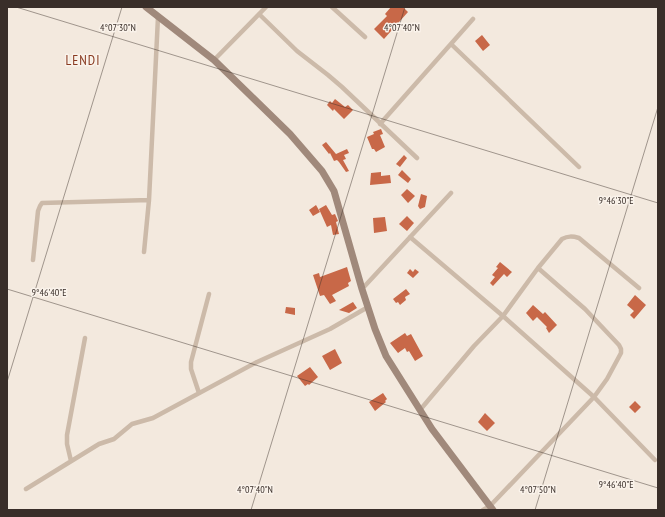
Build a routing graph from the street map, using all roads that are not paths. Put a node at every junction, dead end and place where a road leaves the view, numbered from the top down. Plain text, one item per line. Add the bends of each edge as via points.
1 (146, 7) edge
2 (266, 7) edge
3 (332, 7) edge
4 (259, 14) junction
5 (158, 17) junction
6 (473, 19) dead end
7 (365, 37) dead end
8 (451, 44) junction
9 (214, 60) junction
10 (380, 124) junction
11 (416, 158) dead end
12 (579, 168) dead end
13 (451, 193) dead end
14 (148, 200) junction
15 (410, 237) junction
16 (144, 252) dead end
17 (33, 260) dead end
18 (538, 268) junction
19 (640, 288) dead end
20 (362, 289) junction
21 (210, 294) dead end
22 (368, 307) junction
23 (503, 316) junction
24 (85, 338) dead end
25 (199, 393) junction
26 (594, 397) junction
27 (420, 410) junction
28 (655, 460) dead end
29 (71, 461) junction
30 (26, 489) dead end
31 (491, 508) edge
32 (482, 510) edge

1 - 5 main road
2 - 4 street
3 - 7 street
4 - 9 street
4 - 10 street via 296,51 328,75
5 - 9 main road
5 - 14 street
6 - 8 street
8 - 10 street
8 - 12 street
9 - 20 main road via 290,134 322,171 337,200
10 - 11 street
13 - 15 street
14 - 16 street
14 - 17 street via 42,203 38,211
15 - 20 street
15 - 23 street
18 - 19 street via 562,239 573,236
18 - 23 street
18 - 26 street via 585,309 621,349 607,379
20 - 22 main road
21 - 25 street via 191,362
22 - 25 street via 330,329 257,362
22 - 27 main road via 386,356
23 - 26 street
23 - 27 street
24 - 29 street via 67,435
25 - 29 street via 153,418 132,424 114,439 99,444
26 - 28 street
26 - 31 street
27 - 31 main road
29 - 30 street
31 - 32 street

